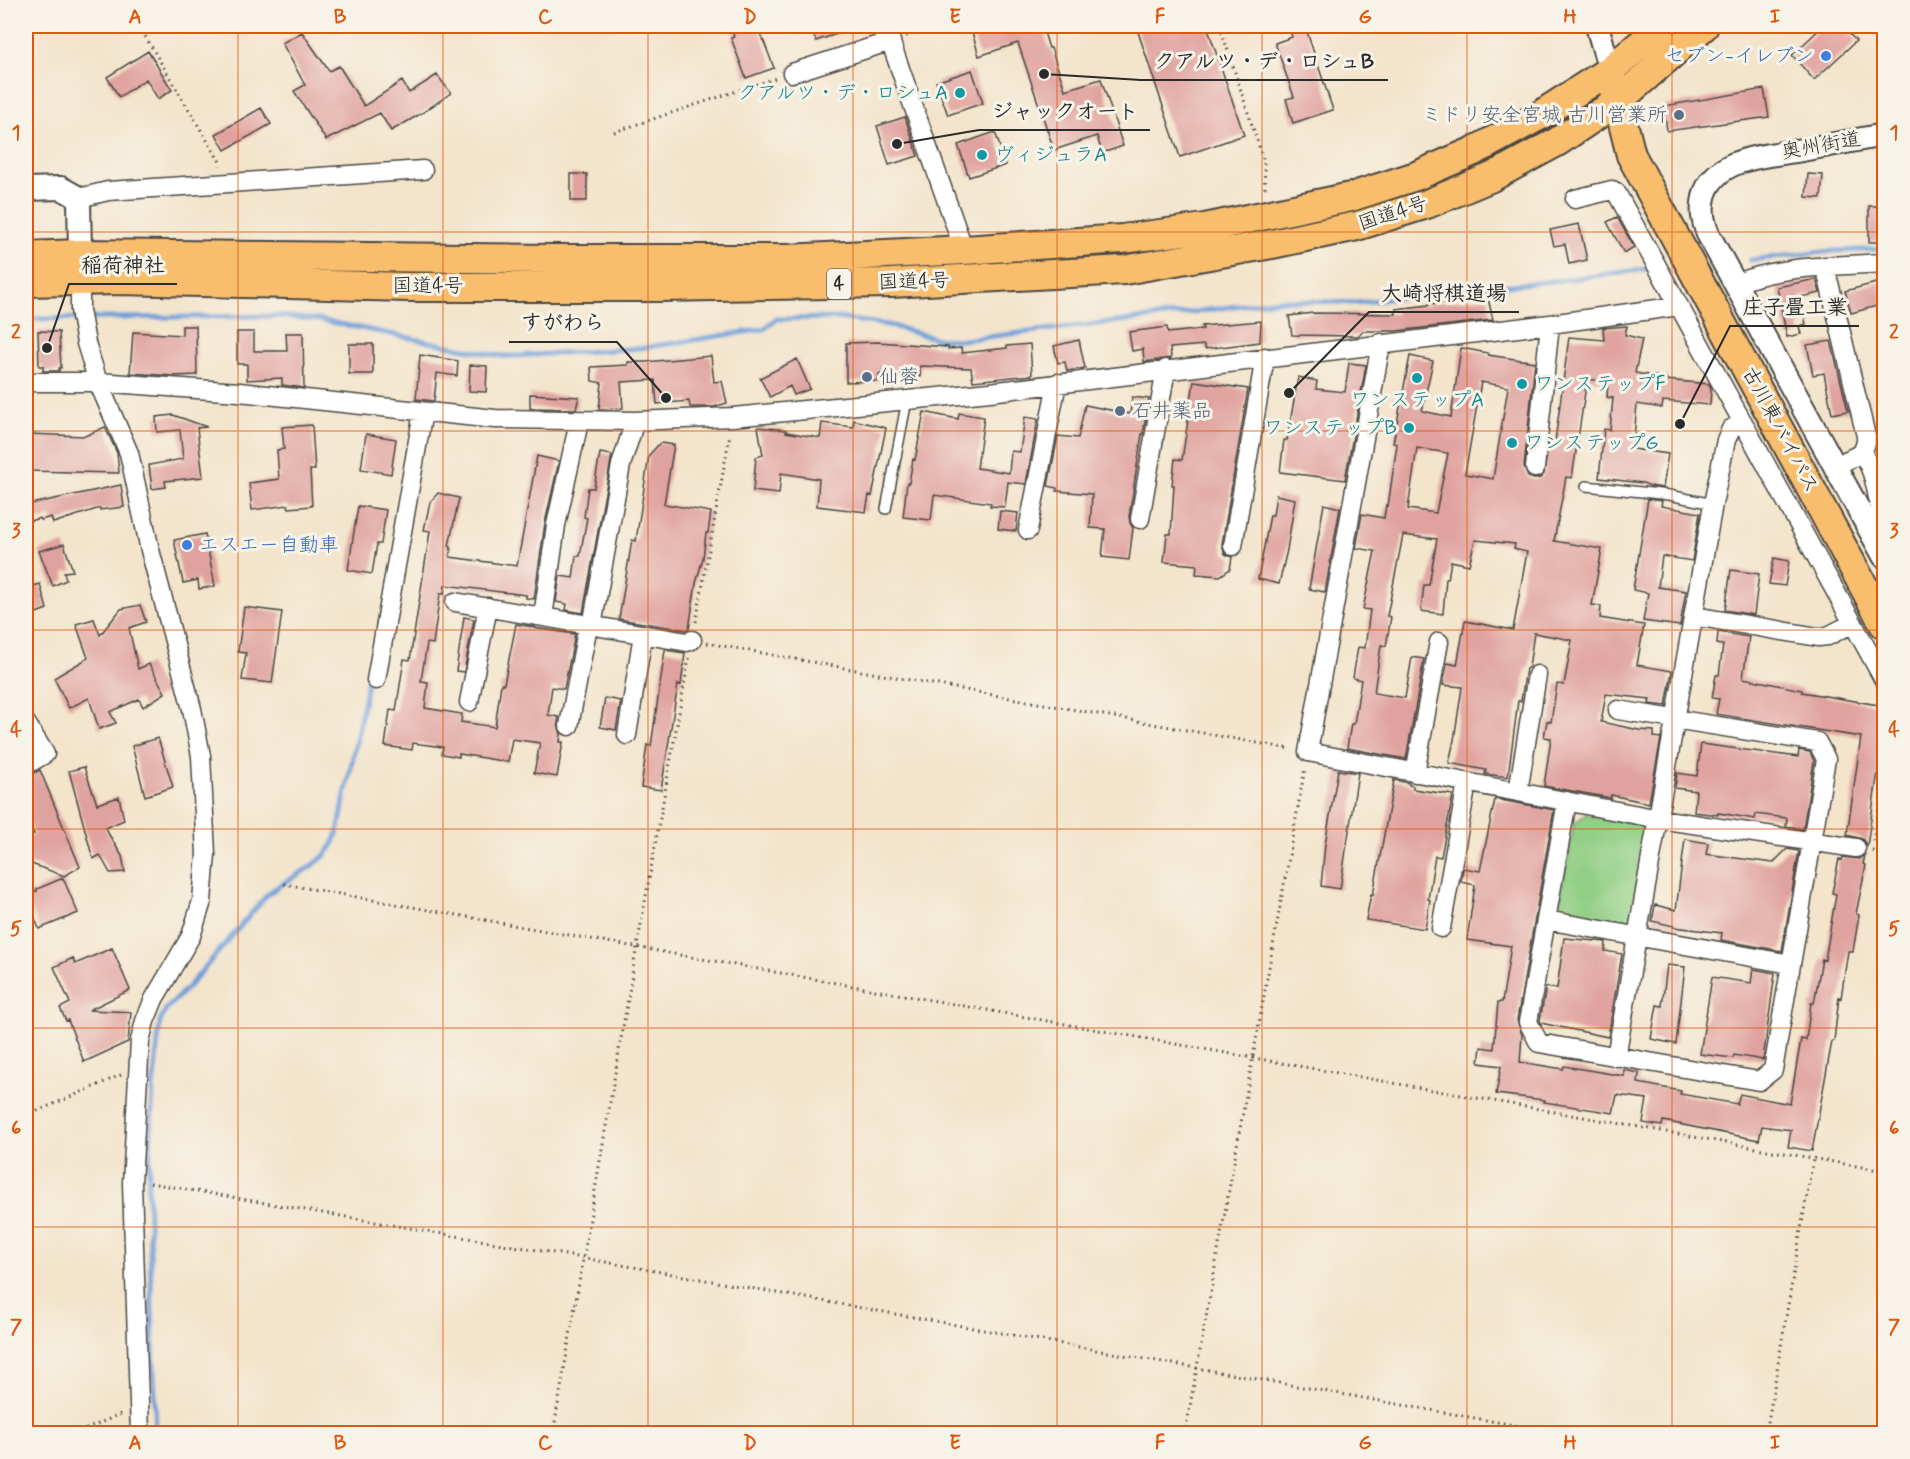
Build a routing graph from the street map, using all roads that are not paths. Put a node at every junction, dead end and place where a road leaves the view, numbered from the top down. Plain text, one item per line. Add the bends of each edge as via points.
1 (1597, 26) edge
2 (1662, 26) edge
3 (1704, 26) edge
4 (888, 33) edge
5 (1610, 70) junction
6 (792, 73) road end
7 (1618, 101) junction
8 (1884, 135) edge
9 (423, 170) dead end
10 (26, 189) edge
11 (79, 198) junction
12 (1575, 199) dead end
13 (964, 250) junction
14 (26, 256) edge
15 (1884, 263) edge
16 (80, 267) junction
17 (1825, 267) junction
18 (26, 282) edge
19 (1736, 284) junction
20 (1679, 306) junction
21 (1550, 324) junction
22 (1381, 343) junction
23 (1265, 357) junction
24 (1166, 369) junction
25 (26, 382) edge
26 (98, 382) junction
27 (1057, 383) junction
28 (907, 400) junction
29 (423, 412) junction
30 (635, 421) junction
31 (579, 422) junction
32 (1743, 422) junction
33 (1862, 453) junction
34 (1835, 466) junction
35 (1535, 468) dead end
36 (1586, 486) dead end
37 (1713, 504) junction
38 (886, 509) dead end
39 (1881, 516) dead end
40 (1140, 519) dead end
41 (1028, 530) dead end
42 (1233, 546) dead end
43 (1884, 556) edge
44 (455, 602) dead end
45 (488, 608) junction
46 (1694, 616) junction
47 (543, 617) junction
48 (1853, 623) junction
49 (1884, 624) edge
50 (590, 625) junction
51 (644, 634) junction
52 (692, 640) road end
53 (1439, 642) dead end
54 (1537, 675) dead end
55 (376, 680) dead end
56 (1884, 680) edge
57 (469, 702) dead end
58 (1618, 710) dead end
59 (1676, 720) junction
60 (26, 723) edge
61 (569, 726) dead end
62 (627, 735) dead end
63 (26, 765) edge
64 (1415, 773) junction
65 (1467, 783) junction
66 (1518, 792) junction
67 (1567, 801) junction
68 (1659, 819) junction
69 (1812, 841) junction
70 (1864, 849) road end
71 (1546, 920) junction
72 (1441, 928) dead end
73 (1638, 937) junction
74 (1791, 964) junction
75 (1616, 1057) junction
76 (140, 1434) edge

1 - 5 street
2 - 5 highway, 国道4号 / 4
3 - 7 highway, 国道4号 / 4
4 - 6 street
4 - 13 street
5 - 7 highway, 古川東バイパス
5 - 13 highway, 国道4号 / 4 via 1539,116 1474,151 1416,176 1351,196 1205,228 1122,239
7 - 16 highway, 国道4号 / 4 via 1557,142 1492,177 1427,204 1358,226 1124,270 891,283 410,287 118,280
7 - 49 highway, 古川東バイパス via 1631,155
8 - 19 street, 奥州街道 via 1757,158 1730,165 1712,179 1702,212
9 - 11 street via 108,191
10 - 11 street via 61,188
11 - 16 street
12 - 20 street via 1616,192
13 - 16 highway, 国道4号 / 4 via 787,259
14 - 16 highway, 国道4号 / 4
15 - 17 street
16 - 18 highway, 国道4号 / 4
16 - 26 street via 81,319
17 - 19 street via 1758,275
17 - 33 street via 1866,436
19 - 34 street, 奥州街道
20 - 21 street
20 - 32 street
21 - 22 street
21 - 35 street
22 - 23 street
22 - 64 street via 1308,752
23 - 24 street
23 - 42 street
24 - 27 street
24 - 40 street
25 - 26 street
26 - 29 street
26 - 76 street via 129,453 192,709 202,766 206,854 202,901 191,936 154,999 140,1041 132,1183
27 - 28 street
27 - 41 street
28 - 30 street via 733,417
28 - 38 lane
29 - 31 street via 495,420
29 - 55 street
30 - 31 street
30 - 50 street via 621,465
31 - 47 street via 556,525
32 - 37 street via 1731,429 1726,440
32 - 48 street
33 - 34 street
33 - 39 street via 1874,478
34 - 43 street, 奥州街道
36 - 37 lane
37 - 46 street
44 - 45 street
45 - 47 street
45 - 57 street
46 - 48 street via 1818,637
46 - 59 street
47 - 50 street
48 - 56 street
50 - 51 street
50 - 61 street
51 - 52 street
51 - 62 street
53 - 64 street
54 - 66 street
58 - 59 street
59 - 68 street
59 - 69 street via 1817,742 1826,759
60 - 63 street via 45,754
64 - 65 street
65 - 66 street
65 - 72 street
66 - 67 street
67 - 68 street
67 - 71 street
68 - 69 street
68 - 73 street
69 - 70 street
69 - 74 street
71 - 73 street
71 - 75 street via 1528,1022 1533,1033 1539,1043
73 - 74 street
73 - 75 street
74 - 75 street via 1773,1070 1759,1081

